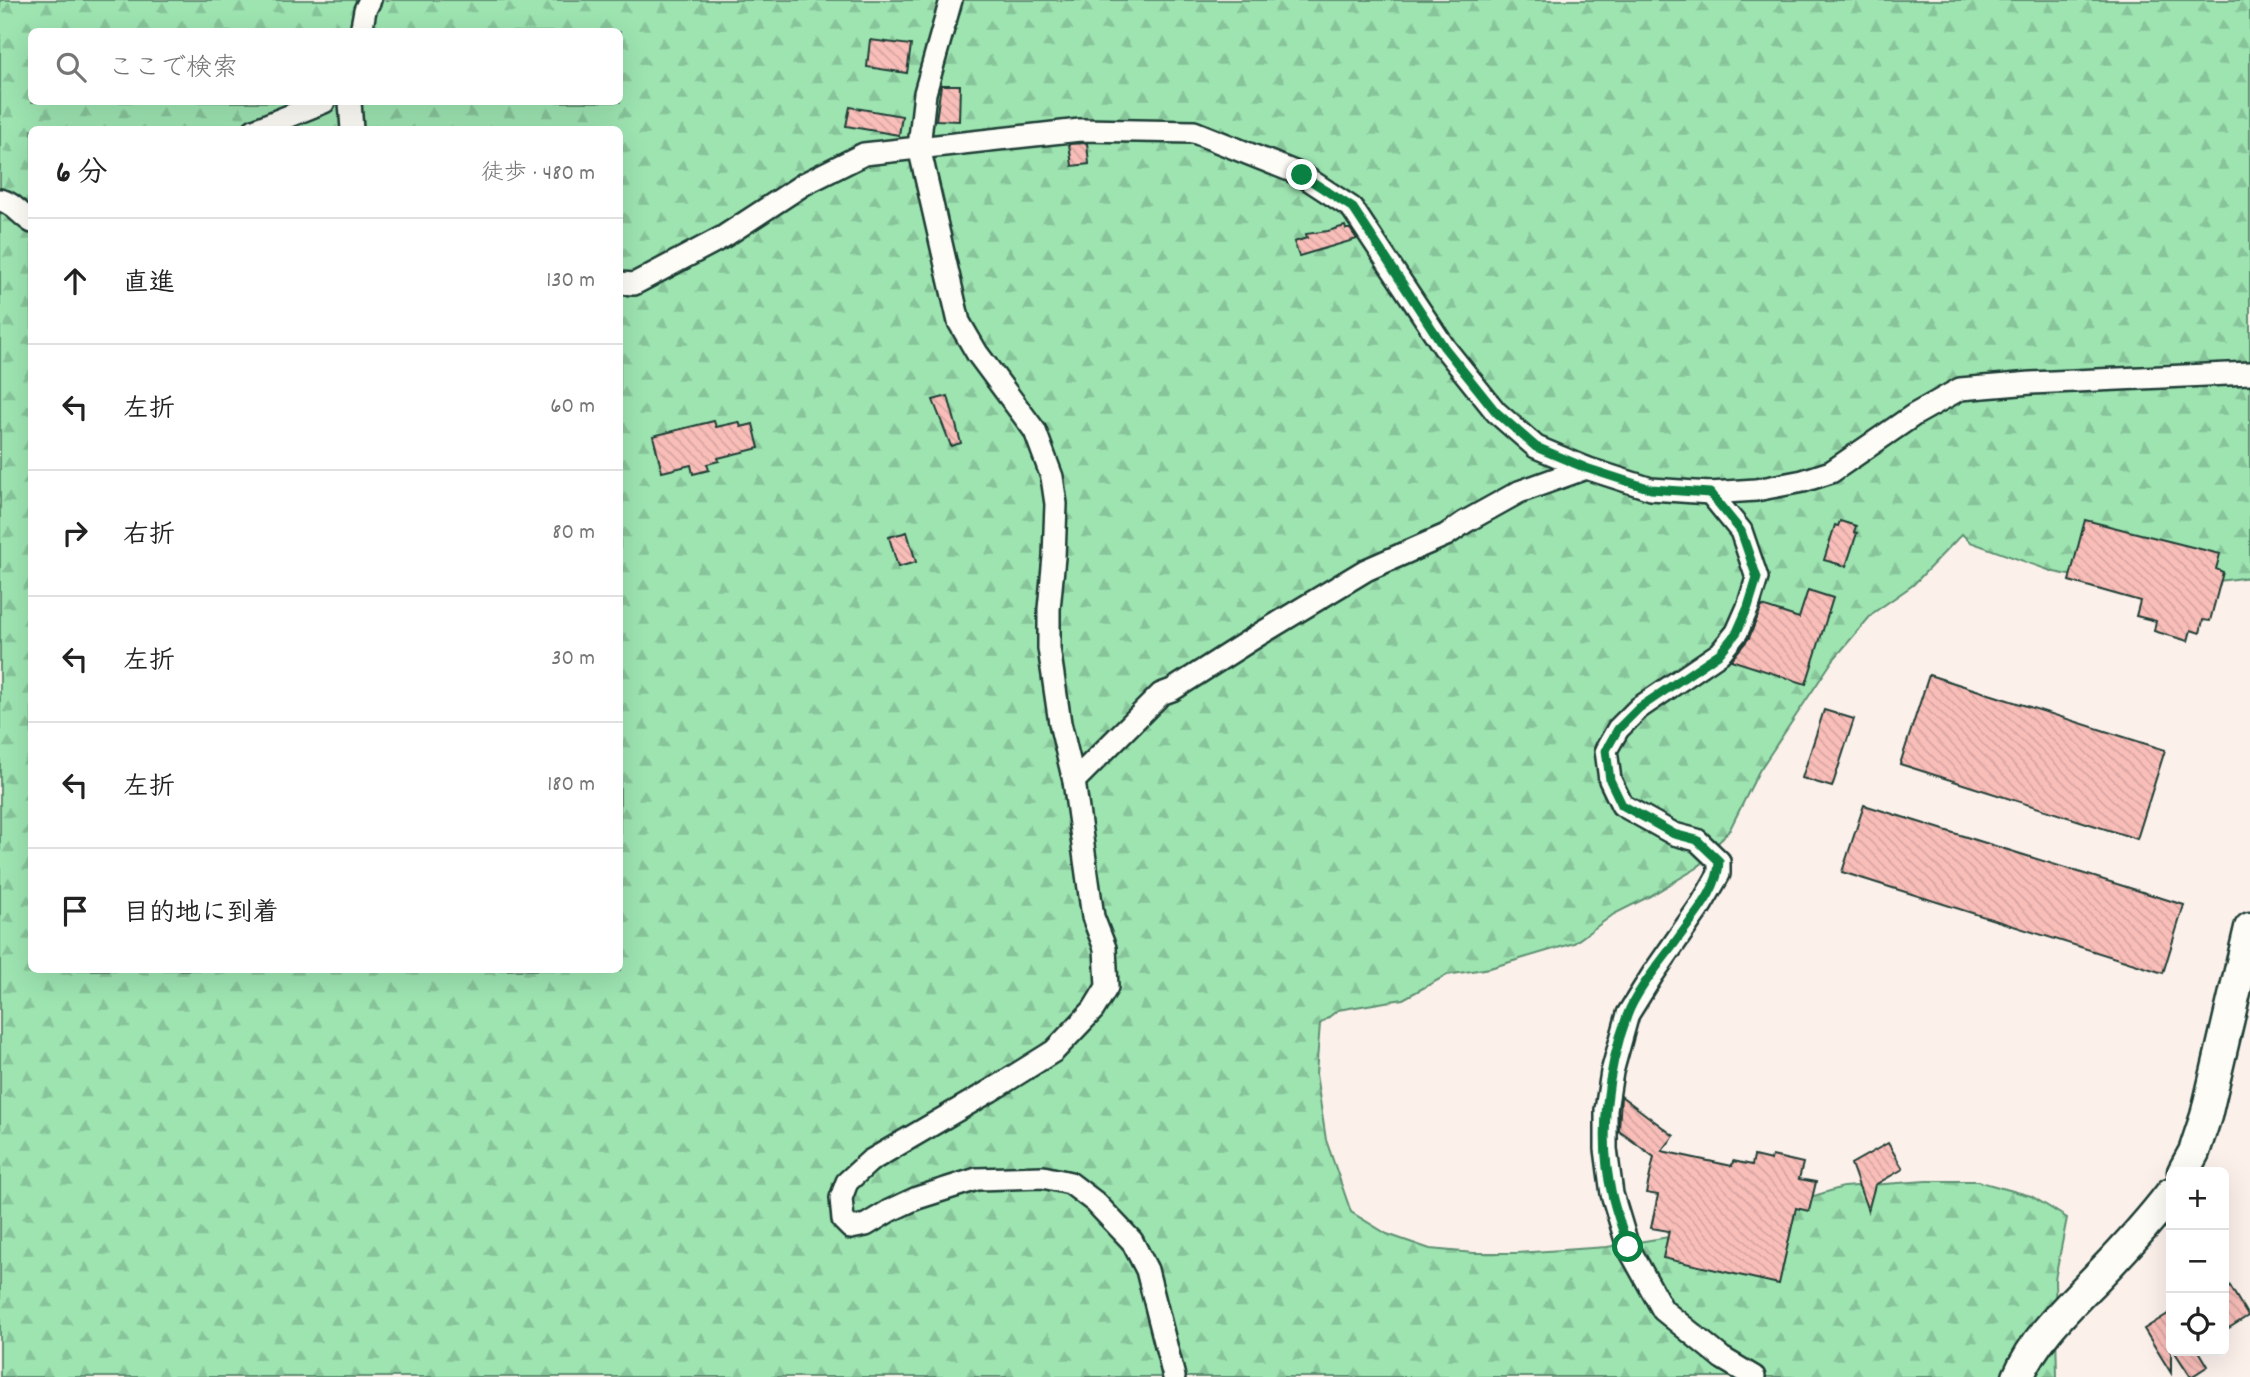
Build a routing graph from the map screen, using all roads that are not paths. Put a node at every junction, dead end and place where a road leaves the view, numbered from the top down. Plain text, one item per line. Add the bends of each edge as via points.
1 (370, 0) edge
2 (951, 0) edge
3 (362, 28) edge
4 (316, 105) edge
5 (350, 105) edge
6 (264, 126) edge
7 (352, 126) edge
8 (919, 147) junction
9 (0, 200) edge
10 (28, 219) edge
11 (623, 283) edge
12 (2250, 373) edge
13 (1586, 468) junction
14 (1710, 493) junction
15 (1074, 781) junction
16 (2250, 928) edge
17 (2186, 1167) edge
18 (2166, 1200) edge
19 (1174, 1377) edge
20 (1754, 1377) edge
21 (2018, 1377) edge

1 - 3 street
2 - 8 street via 925,93
4 - 6 street
5 - 7 street
8 - 11 street via 864,154 804,184 723,237 634,284
8 - 13 street via 1080,130 1194,132 1302,175 1353,208 1444,347 1496,412 1536,447
8 - 15 street via 960,322 977,353 1035,430 1052,477 1056,504 1049,648
9 - 10 street via 8,201
12 - 14 street via 1960,389 1831,472 1756,490
13 - 14 street via 1651,489
13 - 15 street via 1519,492 1446,536 1366,570 1161,694
14 - 20 street via 1741,531 1757,578 1748,607 1737,632 1720,653 1639,708 1618,729 1606,750 1610,780 1622,805 1674,834 1697,840 1719,861 1719,874 1628,1014 1612,1072 1606,1149 1612,1194 1628,1247 1663,1310 1721,1358
15 - 19 street via 1093,917 1105,948 1107,987 1093,1010 1054,1051 870,1161 847,1182 841,1198 843,1220 851,1228 866,1224 917,1198 977,1179 1043,1177 1070,1183 1132,1241 1147,1270
16 - 17 main road via 2206,1115
18 - 21 main road via 2070,1304

